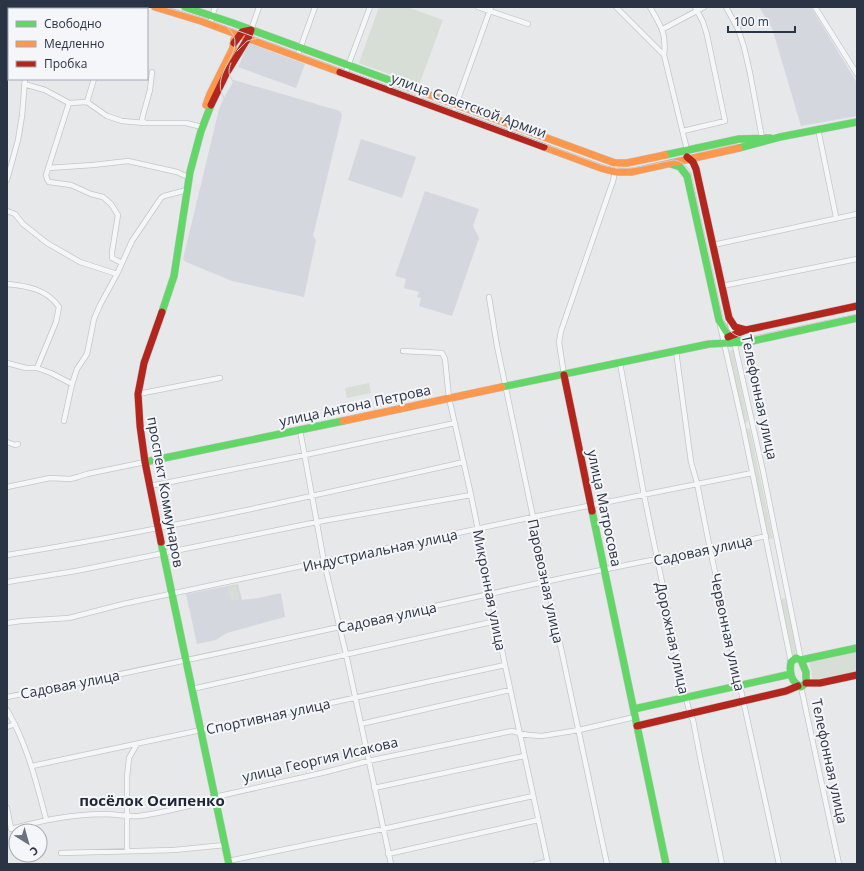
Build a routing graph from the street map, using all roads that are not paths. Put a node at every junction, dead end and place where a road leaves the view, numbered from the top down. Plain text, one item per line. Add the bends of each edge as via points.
1 (155, 7) edge
2 (185, 7) edge
3 (216, 7) edge
4 (259, 7) edge
5 (315, 7) edge
6 (370, 7) edge
7 (478, 7) edge
8 (616, 7) edge
9 (650, 7) edge
10 (704, 7) edge
11 (726, 7) edge
12 (815, 7) edge
13 (490, 9) edge
14 (696, 9) edge
15 (174, 10) edge
16 (213, 16) junction
17 (210, 24) junction
18 (528, 24) dead end
19 (663, 29) junction
20 (227, 30) junction
21 (251, 30) junction
22 (238, 35) junction
23 (248, 38) junction
24 (234, 43) junction
25 (301, 48) junction
26 (664, 55) junction
27 (297, 57) junction
28 (348, 65) junction
29 (152, 72) dead end
30 (345, 74) junction
31 (857, 74) edge
32 (94, 80) edge
33 (24, 82) edge
34 (87, 102) junction
35 (69, 103) junction
36 (456, 104) junction
37 (453, 113) junction
38 (857, 122) edge
39 (145, 124) junction
40 (202, 127) junction
41 (818, 129) junction
42 (524, 130) junction
43 (683, 131) junction
44 (780, 137) junction
45 (521, 138) junction
46 (762, 138) junction
47 (686, 156) junction
48 (617, 163) junction
49 (670, 164) junction
50 (48, 168) junction
51 (684, 171) junction
52 (616, 172) junction
53 (190, 178) junction
54 (7, 180) edge
55 (187, 190) junction
56 (7, 212) edge
57 (857, 214) edge
58 (836, 217) junction
59 (713, 245) junction
60 (857, 259) edge
61 (122, 263) junction
62 (117, 274) junction
63 (7, 284) edge
64 (722, 286) junction
65 (489, 297) dead end
66 (857, 306) edge
67 (729, 318) junction
68 (857, 318) edge
69 (746, 330) junction
70 (730, 339) junction
71 (403, 351) dead end
72 (676, 351) junction
73 (7, 363) edge
74 (620, 363) junction
75 (37, 368) junction
76 (564, 375) junction
77 (220, 378) dead end
78 (72, 384) junction
79 (506, 387) junction
80 (138, 394) junction
81 (450, 398) junction
82 (64, 421) dead end
83 (455, 423) junction
84 (300, 430) junction
85 (7, 442) edge
86 (18, 444) dead end
87 (305, 455) junction
88 (146, 462) junction
89 (464, 462) junction
90 (752, 473) junction
91 (697, 484) junction
92 (150, 486) junction
93 (7, 487) edge
94 (471, 495) junction
95 (644, 495) junction
96 (312, 496) junction
97 (591, 506) junction
98 (533, 518) junction
99 (317, 522) junction
100 (158, 527) junction
101 (478, 530) junction
102 (766, 536) junction
103 (710, 549) junction
104 (164, 553) junction
105 (7, 555) edge
106 (657, 560) junction
107 (324, 562) junction
108 (605, 570) junction
109 (7, 582) edge
110 (547, 582) junction
111 (490, 594) junction
112 (172, 595) junction
113 (496, 621) junction
114 (7, 623) edge
115 (340, 628) junction
116 (857, 648) edge
117 (346, 654) junction
118 (800, 659) junction
119 (186, 660) junction
120 (791, 662) junction
121 (505, 665) junction
122 (791, 674) junction
123 (857, 675) edge
124 (740, 685) junction
125 (801, 685) junction
126 (192, 689) junction
127 (510, 690) junction
128 (7, 697) edge
129 (355, 698) junction
130 (686, 698) junction
131 (743, 701) junction
132 (634, 709) junction
133 (7, 710) edge
134 (690, 714) junction
135 (635, 717) junction
136 (15, 724) junction
137 (361, 724) junction
138 (637, 726) junction
139 (7, 727) edge
140 (201, 730) junction
141 (579, 730) junction
142 (520, 733) junction
143 (137, 744) junction
144 (524, 756) junction
145 (368, 761) junction
146 (32, 766) junction
147 (374, 788) junction
148 (533, 796) junction
149 (215, 797) junction
150 (7, 808) edge
151 (127, 815) junction
152 (46, 819) junction
153 (538, 820) junction
154 (383, 829) junction
155 (225, 844) junction
156 (127, 851) junction
157 (61, 853) dead end
158 (388, 854) junction
159 (229, 863) edge
160 (548, 863) edge
161 (391, 864) edge
162 (536, 864) edge
163 (607, 864) edge
164 (666, 864) edge
165 (722, 864) edge
166 (779, 864) edge
167 (839, 864) edge

1 - 15 street, улица Советской Армии
2 - 16 street, улица Советской Армии
3 - 16 street
4 - 21 street
5 - 25 street
6 - 28 street
7 - 13 street
8 - 26 street
9 - 19 street, Телефонная улица
10 - 14 street
11 - 46 street via 744,47
12 - 31 street
13 - 18 street
13 - 36 street
14 - 19 street
14 - 43 street via 707,35 725,121
15 - 17 street, улица Советской Армии
16 - 17 street
16 - 21 street, улица Советской Армии
17 - 20 street, улица Советской Армии
19 - 26 street, Телефонная улица via 666,43
20 - 22 street, улица Советской Армии
20 - 24 street via 233,36
21 - 22 street via 243,30
21 - 23 street, проспект Коммунаров
21 - 25 street, улица Советской Армии
22 - 23 street, улица Советской Армии
22 - 24 street, проспект Коммунаров
23 - 27 street, улица Советской Армии
23 - 40 street, проспект Коммунаров via 216,92
24 - 40 street, проспект Коммунаров via 208,97
25 - 27 street
25 - 28 street, улица Советской Армии
26 - 43 street, Телефонная улица
27 - 30 street, улица Советской Армии
28 - 30 street
28 - 36 street, улица Советской Армии
29 - 39 street via 142,120
30 - 37 street, улица Советской Армии
32 - 34 street
33 - 35 street
33 - 54 street via 18,140
34 - 35 street
34 - 39 street via 107,116
35 - 50 street
36 - 37 street
36 - 42 street, улица Советской Армии
37 - 45 street, улица Советской Армии
38 - 41 street, улица Советской Армии
39 - 40 street via 186,123
40 - 53 street, проспект Коммунаров
41 - 44 street, улица Советской Армии
41 - 58 street
42 - 45 street
42 - 48 street, улица Советской Армии
43 - 47 street, Телефонная улица
44 - 46 street, улица Советской Армии
44 - 47 street, улица Советской Армии via 741,148
45 - 52 street, улица Советской Армии
46 - 47 street, улица Советской Армии via 739,139
47 - 48 street, улица Советской Армии via 676,153
47 - 49 street, улица Советской Армии
47 - 51 street
47 - 59 street, Телефонная улица via 696,169
48 - 52 street, улица Матросова
49 - 51 street
49 - 52 street, улица Советской Армии via 631,172
50 - 53 street via 128,161 177,172
50 - 61 street via 46,175 49,182 71,185 104,197 111,204 118,215 111,256
51 - 70 street via 719,320
52 - 76 street, улица Матросова via 561,331 559,342
53 - 55 street, проспект Коммунаров
55 - 61 street via 161,198 132,241
55 - 80 street, проспект Коммунаров via 173,282 144,363
56 - 62 street via 15,214 23,224 47,243 80,262
57 - 58 street
58 - 59 street
59 - 64 street, Телефонная улица
60 - 64 street
61 - 62 street
62 - 78 street via 94,319 87,354 77,369
63 - 75 street via 40,290 54,299 59,307 56,322
64 - 67 street, Телефонная улица
65 - 79 street, Паровозная улица
66 - 69 street, улица Антона Петрова
67 - 69 street via 735,327
67 - 70 street, Телефонная улица
68 - 70 street, улица Антона Петрова via 748,342
69 - 70 street, улица Антона Петрова
70 - 72 street, улица Антона Петрова
70 - 90 street, Телефонная улица
70 - 118 street, Телефонная улица
71 - 81 street, Микронная улица via 442,353
72 - 74 street, улица Антона Петрова
72 - 91 street, Червонная улица via 691,462
73 - 75 street
74 - 76 street, улица Антона Петрова
74 - 95 street, Дорожная улица
75 - 78 street
76 - 79 street, улица Антона Петрова
76 - 97 street, улица Матросова
77 - 80 street
78 - 82 street
79 - 81 street, улица Антона Петрова
79 - 98 street, Паровозная улица
80 - 88 street, проспект Коммунаров
81 - 83 street, Микронная улица
81 - 84 street, улица Антона Петрова
83 - 87 street
83 - 89 street, Микронная улица
84 - 87 street
84 - 88 street, улица Антона Петрова
85 - 86 street
87 - 92 street
87 - 96 street
88 - 92 street, проспект Коммунаров
88 - 93 street, улица Антона Петрова via 70,479 50,478
89 - 94 street, Микронная улица
89 - 96 street
90 - 91 street, Индустриальная улица
90 - 102 street, Телефонная улица
91 - 95 street, Индустриальная улица
91 - 103 street, Червонная улица
92 - 100 street, проспект Коммунаров
94 - 99 street
94 - 101 street, Микронная улица
95 - 97 street, Индустриальная улица
95 - 106 street, Дорожная улица
96 - 99 street
96 - 100 street
97 - 98 street, Индустриальная улица
97 - 108 street, улица Матросова
98 - 101 street, Индустриальная улица
98 - 110 street, Паровозная улица
99 - 104 street
99 - 107 street
100 - 104 street, проспект Коммунаров
100 - 105 street
101 - 107 street, Индустриальная улица
101 - 111 street, Микронная улица
102 - 103 street, Садовая улица
102 - 120 street, Телефонная улица
103 - 106 street, Садовая улица
103 - 124 street, Червонная улица
104 - 109 street via 76,572
104 - 112 street, проспект Коммунаров
106 - 108 street, Садовая улица
106 - 130 street, Дорожная улица
107 - 112 street, Индустриальная улица
107 - 115 street
108 - 110 street, Садовая улица
108 - 132 street, улица Матросова
110 - 111 street, Садовая улица
110 - 141 street, Паровозная улица
111 - 113 street, Микронная улица
111 - 115 street, Садовая улица
112 - 114 street, Индустриальная улица via 70,618
112 - 119 street, проспект Коммунаров
113 - 117 street
113 - 121 street, Микронная улица
115 - 117 street
115 - 119 street, Садовая улица
116 - 118 street
117 - 126 street
117 - 129 street
118 - 120 street
118 - 125 street via 806,672
119 - 126 street, проспект Коммунаров
119 - 128 street, Садовая улица
120 - 122 street
121 - 127 street, Микронная улица
121 - 129 street, Спортивная улица
122 - 124 street
122 - 125 street via 793,680
123 - 125 street
124 - 130 street
124 - 131 street, Червонная улица
125 - 131 street
125 - 167 street, Телефонная улица
126 - 140 street, проспект Коммунаров
127 - 137 street
127 - 142 street, Микронная улица
129 - 137 street
129 - 140 street, Спортивная улица
130 - 132 street
130 - 134 street, Дорожная улица
131 - 134 street
131 - 166 street, Червонная улица
132 - 135 street, улица Матросова
133 - 136 street
134 - 138 street
134 - 165 street, Дорожная улица via 694,720
135 - 138 street, улица Матросова
135 - 141 street, улица Георгия Исакова
136 - 139 street
136 - 146 street
137 - 145 street
138 - 164 street, улица Матросова
140 - 143 street, Спортивная улица
140 - 149 street, проспект Коммунаров
141 - 142 street, улица Георгия Исакова via 542,736
141 - 163 street, Паровозная улица
142 - 144 street, Микронная улица
142 - 145 street, улица Георгия Исакова via 512,731
143 - 146 street, Спортивная улица
143 - 151 street via 129,758
144 - 147 street
144 - 148 street, Микронная улица
145 - 147 street
145 - 149 street, улица Георгия Исакова
146 - 152 street
147 - 154 street
148 - 153 street, Микронная улица
148 - 154 street
149 - 151 street, улица Георгия Исакова via 208,802 157,814
149 - 155 street, проспект Коммунаров
150 - 152 street, улица Георгия Исакова via 11,829
151 - 152 street, улица Георгия Исакова via 76,815
151 - 156 street
153 - 158 street
153 - 160 street, Микронная улица
154 - 158 street
154 - 159 street
155 - 156 street via 174,850
155 - 159 street, проспект Коммунаров
156 - 157 street
158 - 161 street
160 - 162 street

